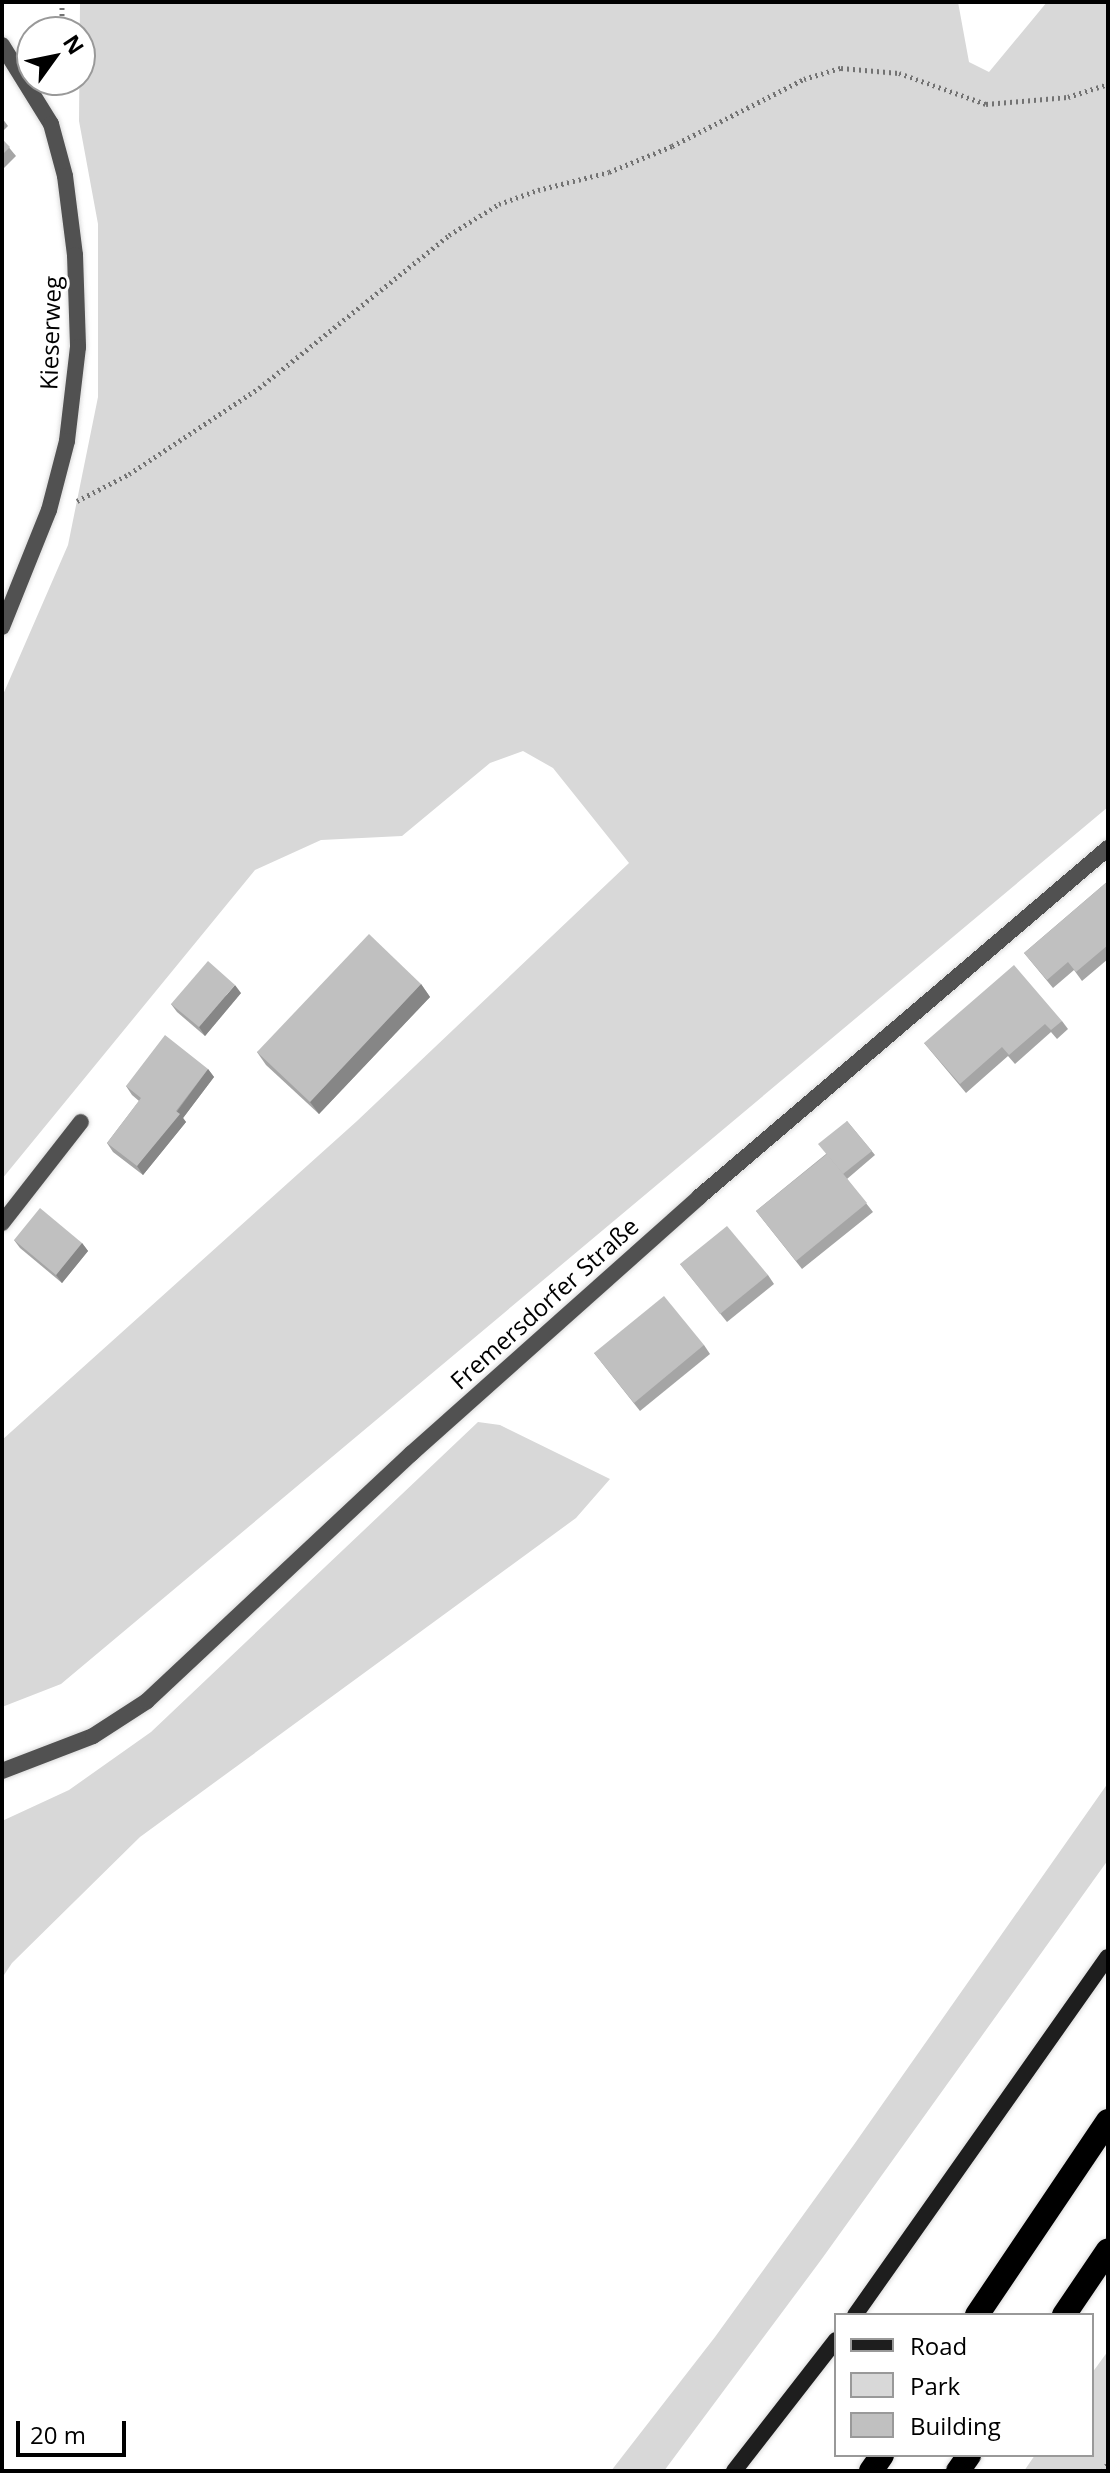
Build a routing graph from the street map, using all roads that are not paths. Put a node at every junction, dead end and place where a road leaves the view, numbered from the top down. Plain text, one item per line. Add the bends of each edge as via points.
1 (2, 45) edge
2 (2, 627) edge
3 (1108, 848) edge
4 (81, 1122) dead end
5 (2, 1223) edge
6 (2, 1771) edge
7 (1108, 1957) edge
8 (1108, 2121) edge
9 (1108, 2250) edge
10 (856, 2313) edge
11 (978, 2313) edge
12 (1065, 2313) edge
13 (834, 2343) edge
14 (734, 2471) edge

1 - 2 street, Kieserweg via 51,124 65,176 78,347 67,441 49,510
3 - 6 street, Fremersdorfer Straße via 688,1207 411,1454 147,1701 93,1736
4 - 5 street
7 - 10 main road
8 - 11 highway
9 - 12 highway
13 - 14 main road

